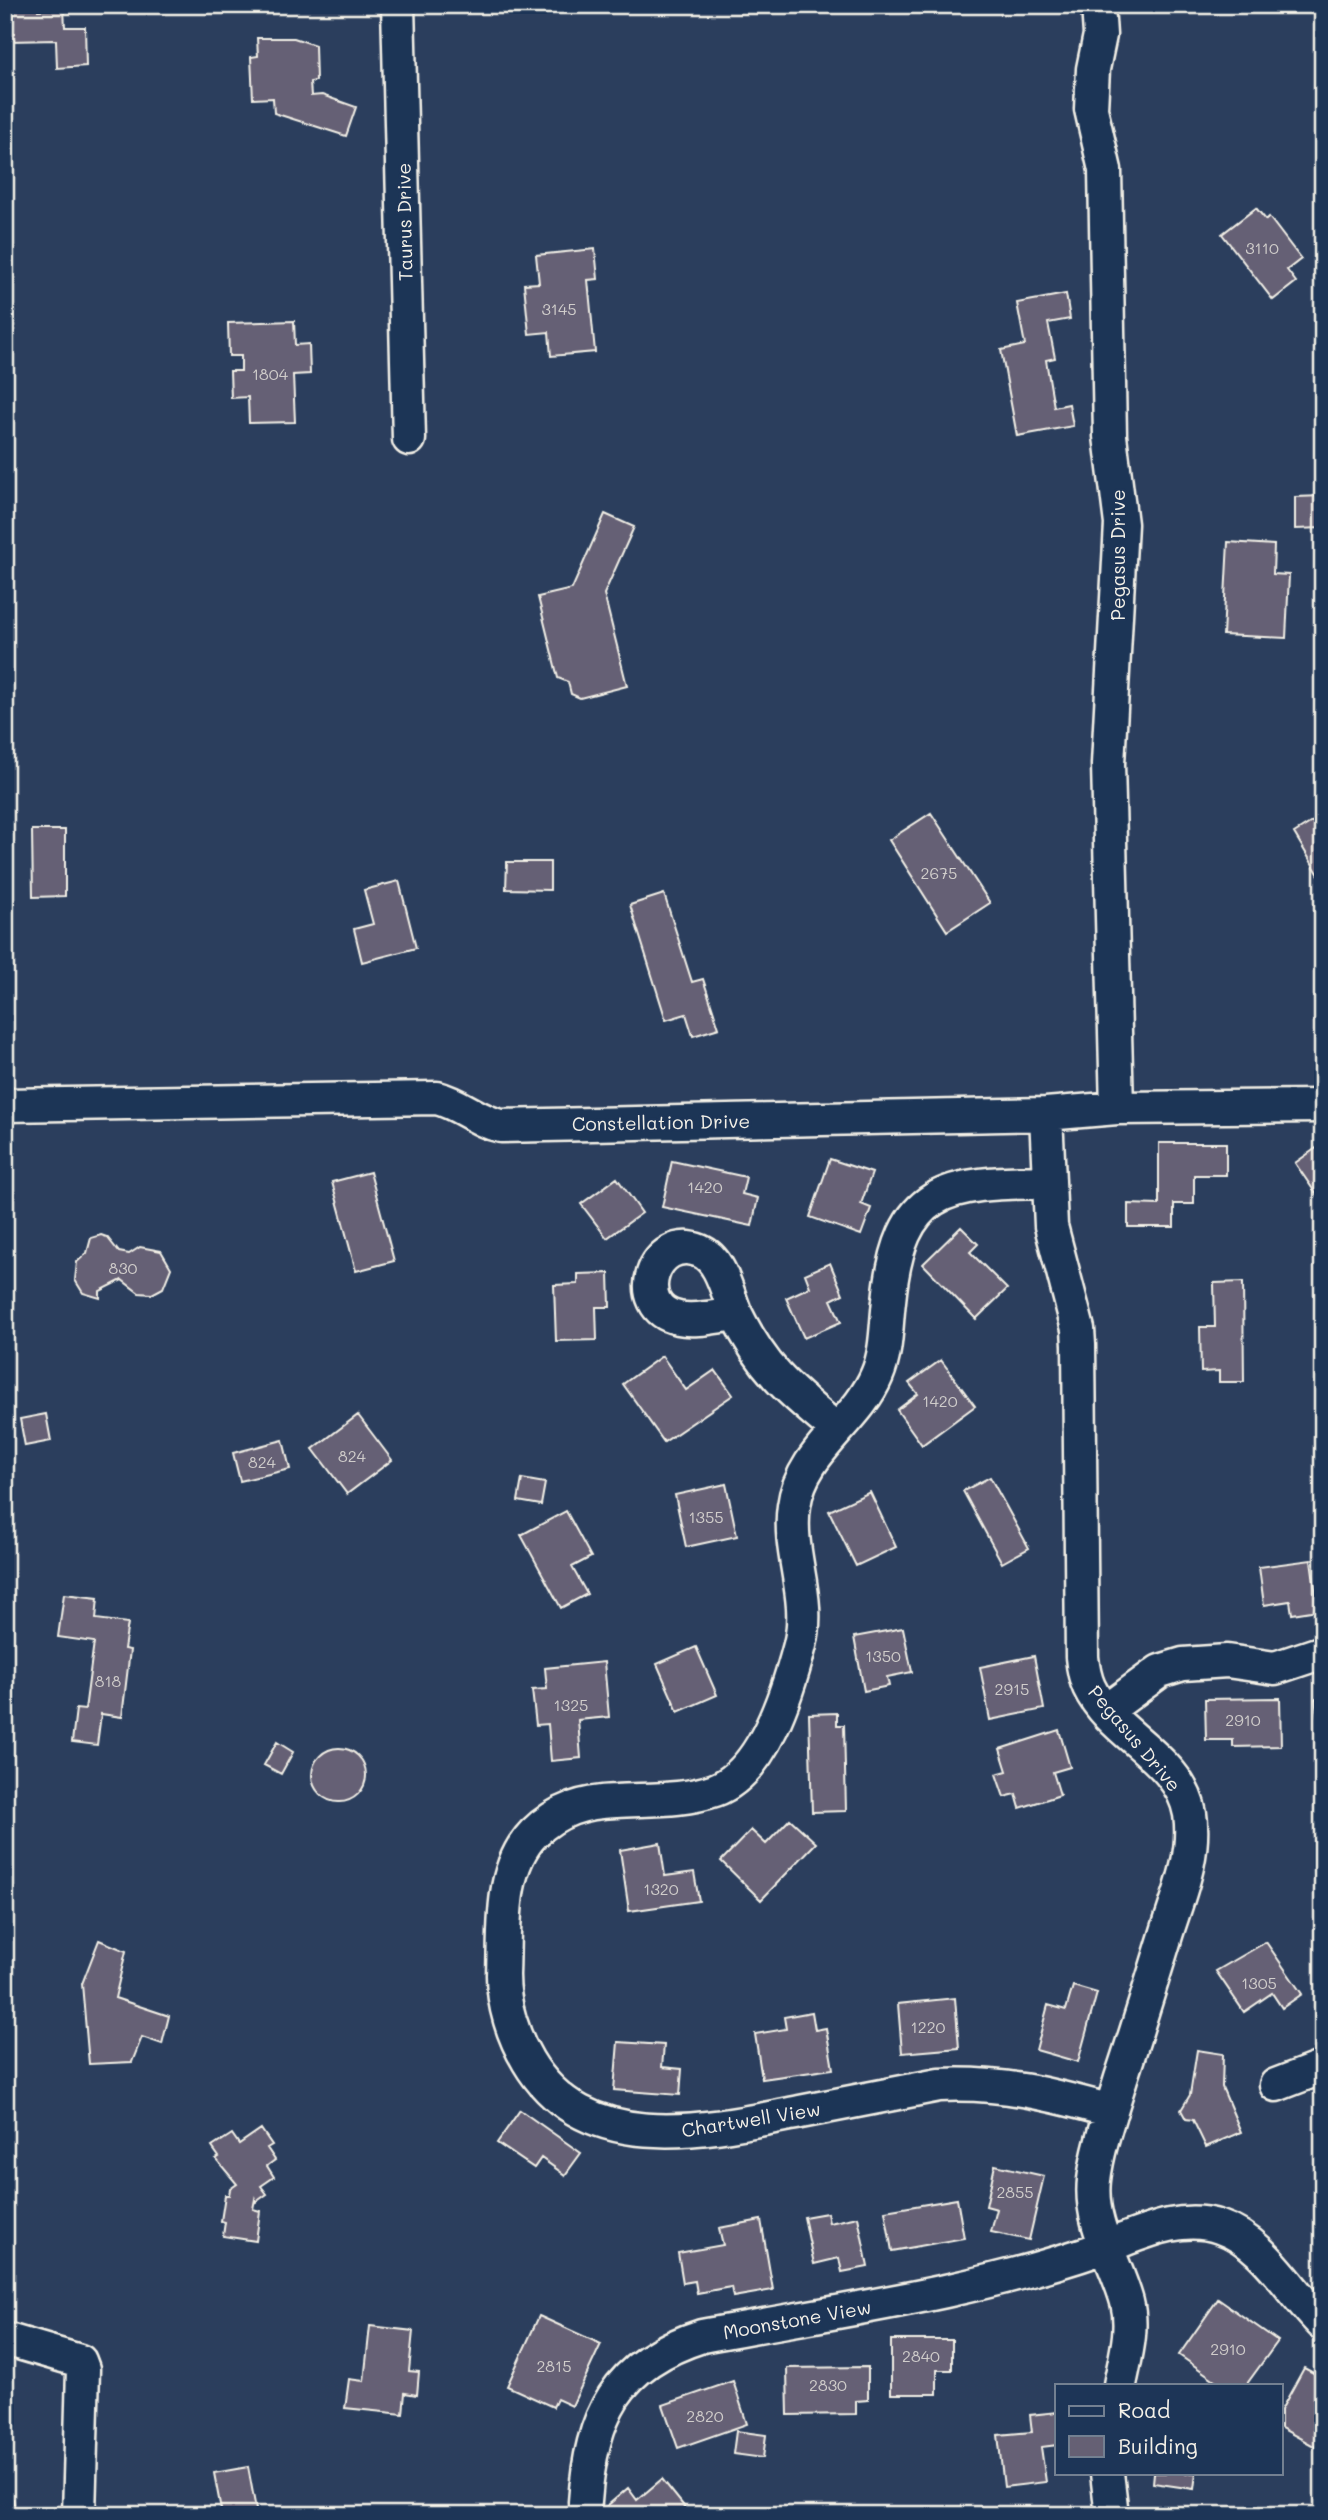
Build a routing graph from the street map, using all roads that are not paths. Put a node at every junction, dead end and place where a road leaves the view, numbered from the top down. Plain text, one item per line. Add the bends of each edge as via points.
1 (398, 5) edge
2 (1098, 5) edge
3 (409, 439) dead end
4 (5, 1105) edge
5 (1323, 1106) edge
6 (1118, 1108) junction
7 (1046, 1114) junction
8 (1047, 1182) junction
9 (736, 1314) dead end
10 (837, 1430) junction
11 (1323, 1652) edge
12 (1107, 1710) junction
13 (1323, 2067) edge
14 (1276, 2085) dead end
15 (1111, 2110) junction
16 (1106, 2246) junction
17 (1323, 2324) edge
18 (5, 2339) edge
19 (1120, 2384) edge
20 (1107, 2474) edge
21 (585, 2502) dead end
22 (79, 2515) edge
23 (1112, 2515) edge

1 - 3 street, Taurus Drive
2 - 6 street, Pegasus Drive via 1100,35 1091,109 1105,170 1110,436 1121,524 1108,764
4 - 7 street, Constellation Drive via 437,1098 501,1126
5 - 6 street, Constellation Drive
6 - 7 street, Constellation Drive
7 - 8 street, Pegasus Drive
8 - 10 street, Chartwell View via 971,1184 919,1211 895,1253 884,1352 877,1374
8 - 12 street, Pegasus Drive via 1054,1244 1078,1329 1082,1657 1090,1689
9 - 10 street via 780,1383
10 - 15 street, Chartwell View via 802,1476 796,1493 793,1531 804,1597 800,1644 773,1724 750,1764 720,1788 700,1795 598,1802 568,1809 532,1835 518,1855 509,1877 503,1980 505,2002 522,2050 535,2073 577,2110 635,2130 702,2129 939,2085 1035,2090
11 - 12 street via 1275,1668 1227,1661 1183,1664 1160,1671
12 - 15 street, Pegasus Drive via 1174,1779 1189,1810 1191,1826 1187,1871
13 - 14 street
15 - 16 street, Pegasus Drive via 1093,2203
16 - 17 street, Moonstone View via 1170,2224 1217,2225 1254,2246
16 - 19 street, Pegasus Drive via 1129,2319
16 - 21 street, Moonstone View via 1003,2280 702,2336 670,2346 643,2362 609,2402 591,2456
18 - 22 street via 80,2361
20 - 23 street

